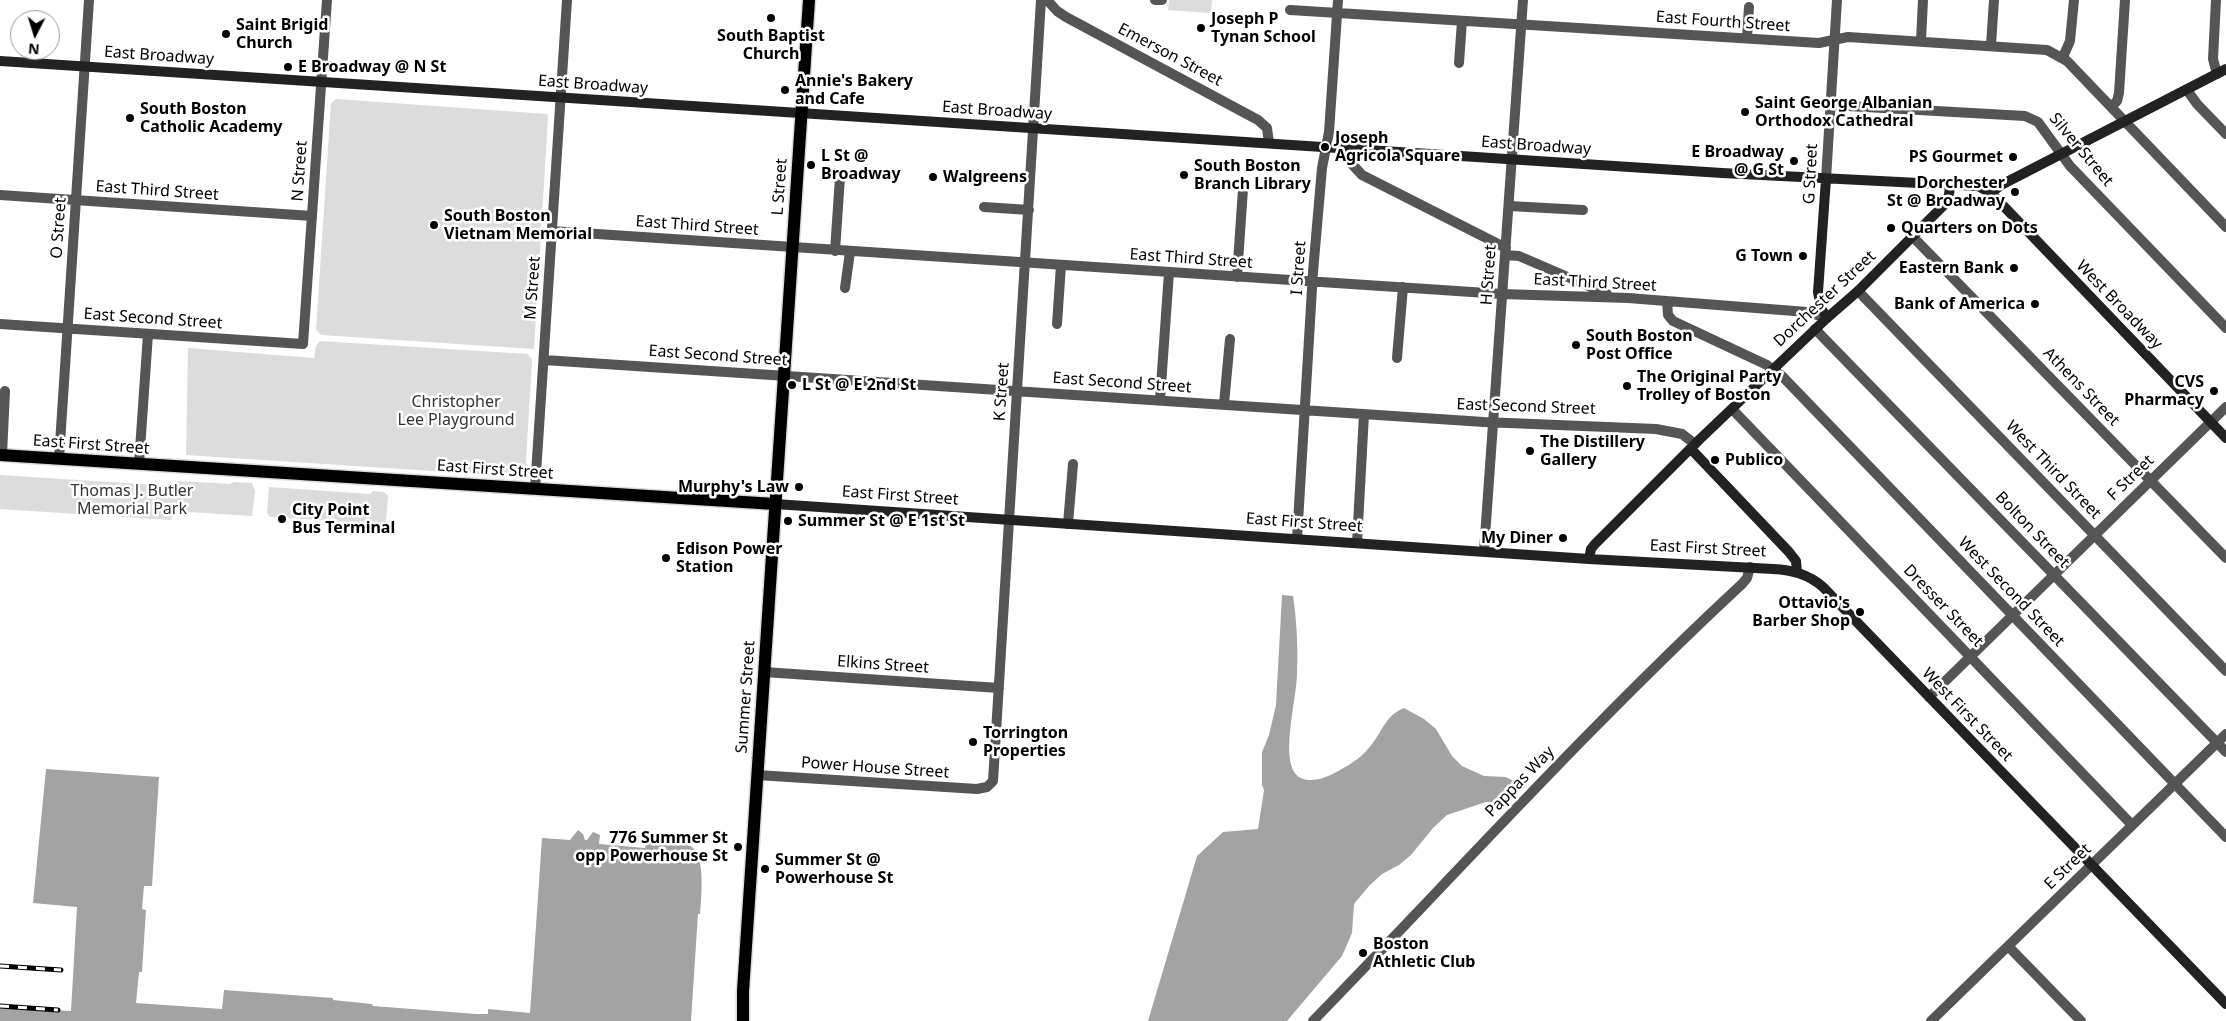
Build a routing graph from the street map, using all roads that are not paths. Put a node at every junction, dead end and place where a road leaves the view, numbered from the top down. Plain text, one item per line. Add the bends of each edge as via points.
1 (90, 0) edge
2 (327, 0) edge
3 (567, 0) edge
4 (809, 0) edge
5 (1041, 0) edge
6 (1047, 0) edge
7 (1155, 0) edge
8 (1162, 0) edge
9 (1338, 0) edge
10 (1522, 0) edge
11 (1837, 0) edge
12 (1923, 0) edge
13 (1994, 0) edge
14 (2074, 0) edge
15 (2125, 0) edge
16 (2216, 0) edge
17 (1749, 7) dead end
18 (1290, 10) dead end
19 (1337, 12) junction
20 (1462, 20) junction
21 (1521, 24) junction
22 (1746, 38) junction
23 (1834, 39) junction
24 (1921, 41) junction
25 (1991, 45) junction
26 (2063, 57) junction
27 (0, 61) edge
28 (1459, 63) dead end
29 (85, 67) junction
30 (2221, 72) edge
31 (321, 82) junction
32 (2187, 90) junction
33 (561, 97) junction
34 (1830, 105) junction
35 (2111, 107) junction
36 (801, 114) junction
37 (2125, 122) junction
38 (1034, 128) junction
39 (2226, 134) edge
40 (1269, 143) junction
41 (1326, 147) junction
42 (1349, 149) junction
43 (2060, 154) junction
44 (1512, 159) junction
45 (840, 177) dead end
46 (1826, 179) junction
47 (1950, 186) junction
48 (1244, 189) dead end
49 (1991, 193) junction
50 (0, 195) edge
51 (76, 200) junction
52 (1509, 206) junction
53 (984, 207) dead end
54 (1029, 210) junction
55 (1583, 210) dead end
56 (312, 216) junction
57 (2226, 227) edge
58 (552, 230) junction
59 (1913, 237) junction
60 (792, 248) junction
61 (835, 251) junction
62 (1505, 251) junction
63 (850, 252) junction
64 (1026, 263) junction
65 (1061, 265) junction
66 (1169, 272) junction
67 (1237, 277) junction
68 (1313, 282) junction
69 (1403, 287) junction
70 (846, 288) dead end
71 (1858, 291) junction
72 (1502, 294) junction
73 (1628, 298) junction
74 (1667, 301) junction
75 (1826, 318) junction
76 (0, 324) edge
77 (1056, 324) dead end
78 (68, 328) junction
79 (2226, 328) edge
80 (1815, 329) junction
81 (148, 334) junction
82 (1230, 340) dead end
83 (304, 344) joint
84 (1397, 358) dead end
85 (544, 360) junction
86 (1773, 369) junction
87 (783, 375) junction
88 (5, 391) dead end
89 (1018, 391) junction
90 (1160, 400) junction
91 (1224, 404) junction
92 (2226, 407) edge
93 (1732, 409) junction
94 (1304, 410) junction
95 (1364, 414) junction
96 (1494, 422) junction
97 (2210, 422) junction
98 (2226, 438) edge
99 (1693, 446) junction
100 (1, 455) edge
101 (59, 459) junction
102 (139, 464) junction
103 (1073, 464) dead end
104 (2150, 481) junction
105 (535, 489) junction
106 (776, 504) junction
107 (1010, 520) junction
108 (1068, 524) junction
109 (2094, 534) junction
110 (1297, 539) junction
111 (1357, 543) junction
112 (1484, 551) junction
113 (2226, 558) edge
114 (1589, 559) junction
115 (1750, 567) junction
116 (1797, 572) junction
117 (2054, 574) junction
118 (2012, 614) junction
119 (1971, 656) junction
120 (2226, 671) edge
121 (764, 672) junction
122 (999, 688) junction
123 (1929, 697) junction
124 (2226, 734) edge
125 (2217, 743) junction
126 (2226, 752) edge
127 (757, 775) junction
128 (2175, 784) junction
129 (990, 786) joint
130 (2132, 825) junction
131 (2226, 837) edge
132 (2091, 865) junction
133 (2008, 946) junction
134 (2226, 1004) edge
135 (743, 1021) edge
136 (1313, 1021) edge
137 (1931, 1021) edge
138 (2081, 1021) edge

1 - 29 street, O Street
2 - 31 street, N Street
3 - 33 street, M Street
4 - 36 main road, L Street
5 - 38 street, K Street
6 - 40 street, Emerson Street via 1066,17 1258,120 1267,128
7 - 8 street
9 - 19 street, I Street
10 - 21 street, H Street
11 - 23 street, G Street
12 - 24 street
13 - 25 street
14 - 26 street via 2070,41
15 - 35 street via 2118,93
16 - 30 street via 2213,59
17 - 22 street
18 - 19 street, East Fourth Street
19 - 20 street, East Fourth Street
19 - 41 street, I Street
20 - 21 street, East Fourth Street
20 - 28 street
21 - 22 street, East Fourth Street
21 - 44 street, H Street
22 - 23 street, East Fourth Street via 1820,43
23 - 24 street, East Fourth Street
23 - 34 street, G Street
24 - 25 street, East Fourth Street
25 - 26 street, East Fourth Street via 2040,49
26 - 35 street, East Fourth Street
27 - 29 main road, East Broadway
29 - 31 main road, East Broadway
29 - 51 street, O Street
30 - 32 main road
31 - 33 main road, East Broadway
31 - 56 street, N Street
32 - 37 main road
32 - 39 street via 2196,104
33 - 36 main road, East Broadway
33 - 58 street, M Street
34 - 43 street, Silver Street via 2030,117 2038,122
34 - 46 street, G Street
35 - 37 street, East Fourth Street
36 - 38 main road, East Broadway
36 - 60 main road, L Street
37 - 43 main road
37 - 57 street, East Fourth Street
38 - 40 main road, East Broadway
38 - 54 street, K Street
40 - 41 main road, East Broadway
41 - 42 main road, East Broadway
41 - 68 street, I Street
42 - 44 main road, East Broadway
42 - 62 street via 1350,163 1362,175
43 - 49 main road
43 - 79 street, Silver Street
44 - 46 main road, East Broadway
44 - 52 street, H Street
45 - 61 street
46 - 47 main road, East Broadway
46 - 75 main road, G Street via 1818,292
47 - 49 main road, East Broadway via 1978,186
47 - 59 main road, Dorchester Street via 1944,205
48 - 67 street
49 - 97 main road, West Broadway
50 - 51 street, East Third Street
51 - 56 street, East Third Street
51 - 78 street, O Street
52 - 55 street
52 - 62 street, H Street
53 - 54 street
54 - 64 street, K Street
56 - 83 street, N Street
58 - 60 street, East Third Street
58 - 85 street, M Street
59 - 71 main road, Dorchester Street
59 - 104 street, Athens Street
60 - 61 street, East Third Street
60 - 87 main road, L Street
61 - 63 street, East Third Street
62 - 72 street, H Street
62 - 73 street via 1599,292
63 - 64 street, East Third Street
63 - 70 street
64 - 65 street, East Third Street
64 - 89 street, K Street
65 - 66 street, East Third Street
65 - 77 street
66 - 67 street, East Third Street
66 - 90 street
67 - 68 street, East Third Street
68 - 69 street, East Third Street
68 - 94 street, I Street
69 - 72 street, East Third Street
69 - 84 street
71 - 75 main road, Dorchester Street
71 - 109 street, West Third Street
72 - 73 street, East Third Street
72 - 96 street, H Street
73 - 74 street, East Third Street
74 - 75 street, East Third Street via 1807,312
74 - 86 street via 1668,315 1673,321
75 - 80 main road, Dorchester Street
76 - 78 street, East Second Street
78 - 81 street, East Second Street
78 - 101 street, O Street
80 - 86 main road, Dorchester Street
80 - 117 street, Bolton Street
81 - 83 street, East Second Street
81 - 102 street
82 - 91 street
85 - 87 street, East Second Street
85 - 105 street, M Street
86 - 93 main road, Dorchester Street
86 - 118 street, West Second Street
87 - 89 street, East Second Street
87 - 106 main road, Summer Street
88 - 100 street
89 - 90 street, East Second Street
89 - 107 street, K Street
90 - 91 street, East Second Street
91 - 94 street, East Second Street
92 - 97 street, F Street
93 - 99 main road, Dorchester Street
93 - 119 street, Dresser Street
94 - 95 street, East Second Street
94 - 110 street, I Street
95 - 96 street, East Second Street
95 - 111 street
96 - 99 street, East Second Street via 1656,429 1682,434
96 - 112 street, H Street
97 - 98 main road, West Broadway
97 - 104 street, F Street
99 - 114 main road, Dorchester Street via 1595,544
99 - 116 main road via 1789,552 1796,561
100 - 101 main road, East First Street
101 - 102 main road, East First Street
102 - 105 main road, East First Street
103 - 108 street
104 - 109 street, F Street
104 - 113 street, Athens Street
105 - 106 main road, East First Street
106 - 107 main road, East First Street
106 - 121 main road, Summer Street
107 - 108 main road, East First Street
107 - 122 street, K Street
108 - 110 main road, East First Street
109 - 117 street, F Street
109 - 120 street, West Third Street
110 - 111 main road, East First Street
111 - 112 main road, East First Street
112 - 114 main road, East First Street
114 - 115 main road, East First Street
115 - 116 main road, East First Street
115 - 136 street, Pappas Way via 1742,584 1599,724
116 - 123 main road, West First Street via 1823,587
117 - 118 street, F Street
117 - 125 street, Bolton Street
118 - 119 street, F Street
118 - 128 street, West Second Street
119 - 123 street, F Street
119 - 130 street, Dresser Street
121 - 122 street, Elkins Street
121 - 127 main road, Summer Street
122 - 129 street, K Street via 994,778
123 - 132 main road, West First Street
124 - 125 street, E Street
125 - 126 street, Bolton Street
125 - 128 street, E Street
127 - 129 street, Power House Street via 978,789
127 - 135 main road, Summer Street
128 - 130 street, E Street
128 - 131 street, West Second Street
130 - 132 street, E Street
132 - 133 street, E Street
132 - 134 main road, West First Street
133 - 137 street, E Street
133 - 138 street

